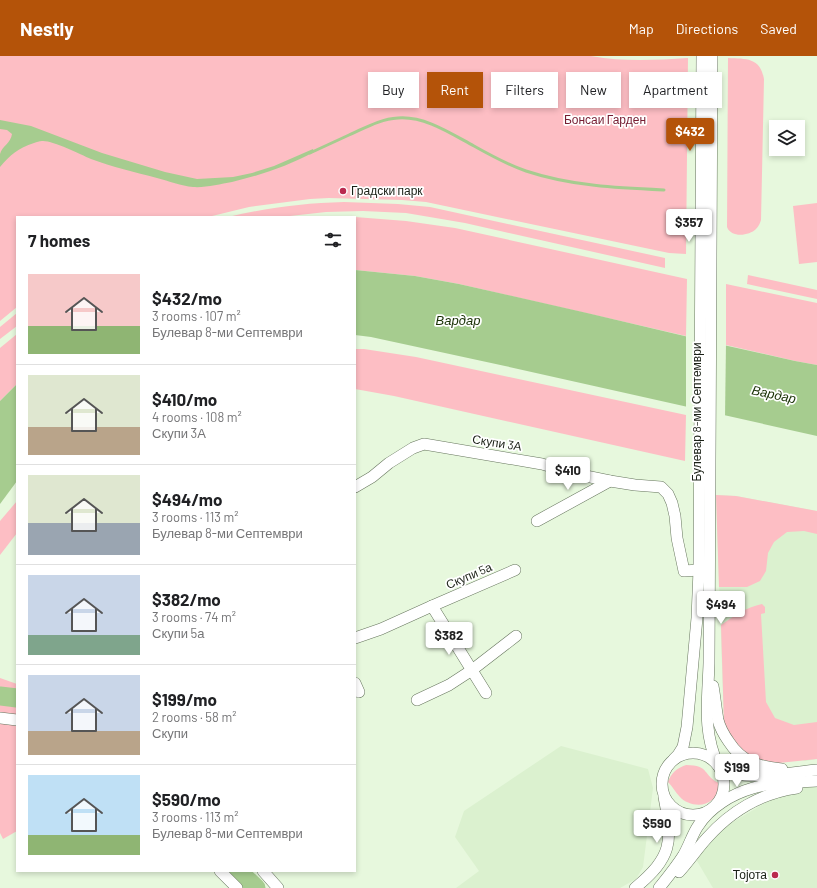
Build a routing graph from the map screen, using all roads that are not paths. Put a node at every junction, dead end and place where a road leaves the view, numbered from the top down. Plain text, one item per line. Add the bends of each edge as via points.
1 (702, 56) edge
2 (712, 56) edge
3 (705, 72) edge
4 (709, 72) edge
5 (707, 108) edge
6 (610, 481) junction
7 (356, 486) edge
8 (704, 487) junction
9 (537, 521) dead end
10 (515, 570) dead end
11 (699, 570) junction
12 (432, 606) junction
13 (516, 636) dead end
14 (356, 638) edge
15 (709, 663) junction
16 (472, 670) junction
17 (486, 693) dead end
18 (417, 700) dead end
19 (0, 718) edge
20 (16, 720) edge
21 (674, 759) junction
22 (719, 767) junction
23 (812, 771) edge
24 (817, 780) edge
25 (817, 784) edge
26 (664, 796) junction
27 (712, 809) junction
28 (221, 872) edge
29 (264, 872) edge
30 (237, 888) edge
31 (278, 888) edge
32 (635, 888) edge
33 (660, 888) edge

1 - 3 street, Булевар 8-ми Септември
2 - 4 street, Булевар 8-ми Септември
5 - 8 street, Булевар 8-ми Септември
6 - 7 street, Скупи 3А via 542,464 424,444 413,448
6 - 9 street
6 - 11 street, Скупи 3А via 661,487 668,494 676,516 676,538 684,570
8 - 11 street, Булевар 8-ми Септември
8 - 15 street, Булевар 8-ми Септември
10 - 12 street, Скупи 5а
11 - 21 street, Булевар 8-ми Септември via 688,727 683,747
12 - 14 street, Скупи 5а via 382,630
12 - 16 street
13 - 16 street
15 - 22 street, Булевар 8-ми Септември via 708,732
15 - 23 street via 720,725 727,740 737,752 744,759 757,765
16 - 17 street
16 - 18 street via 449,685
19 - 20 street
21 - 22 street via 697,754 710,758
21 - 26 street via 662,776
22 - 23 street via 732,773 746,775
22 - 27 street via 726,787 720,802
24 - 27 street via 753,788
25 - 33 street via 774,793 730,816 706,839 678,874
26 - 27 street via 671,805 685,813 700,814
26 - 32 street via 670,826 668,848 656,867
27 - 33 street via 698,825 684,855
28 - 30 street
29 - 31 street

